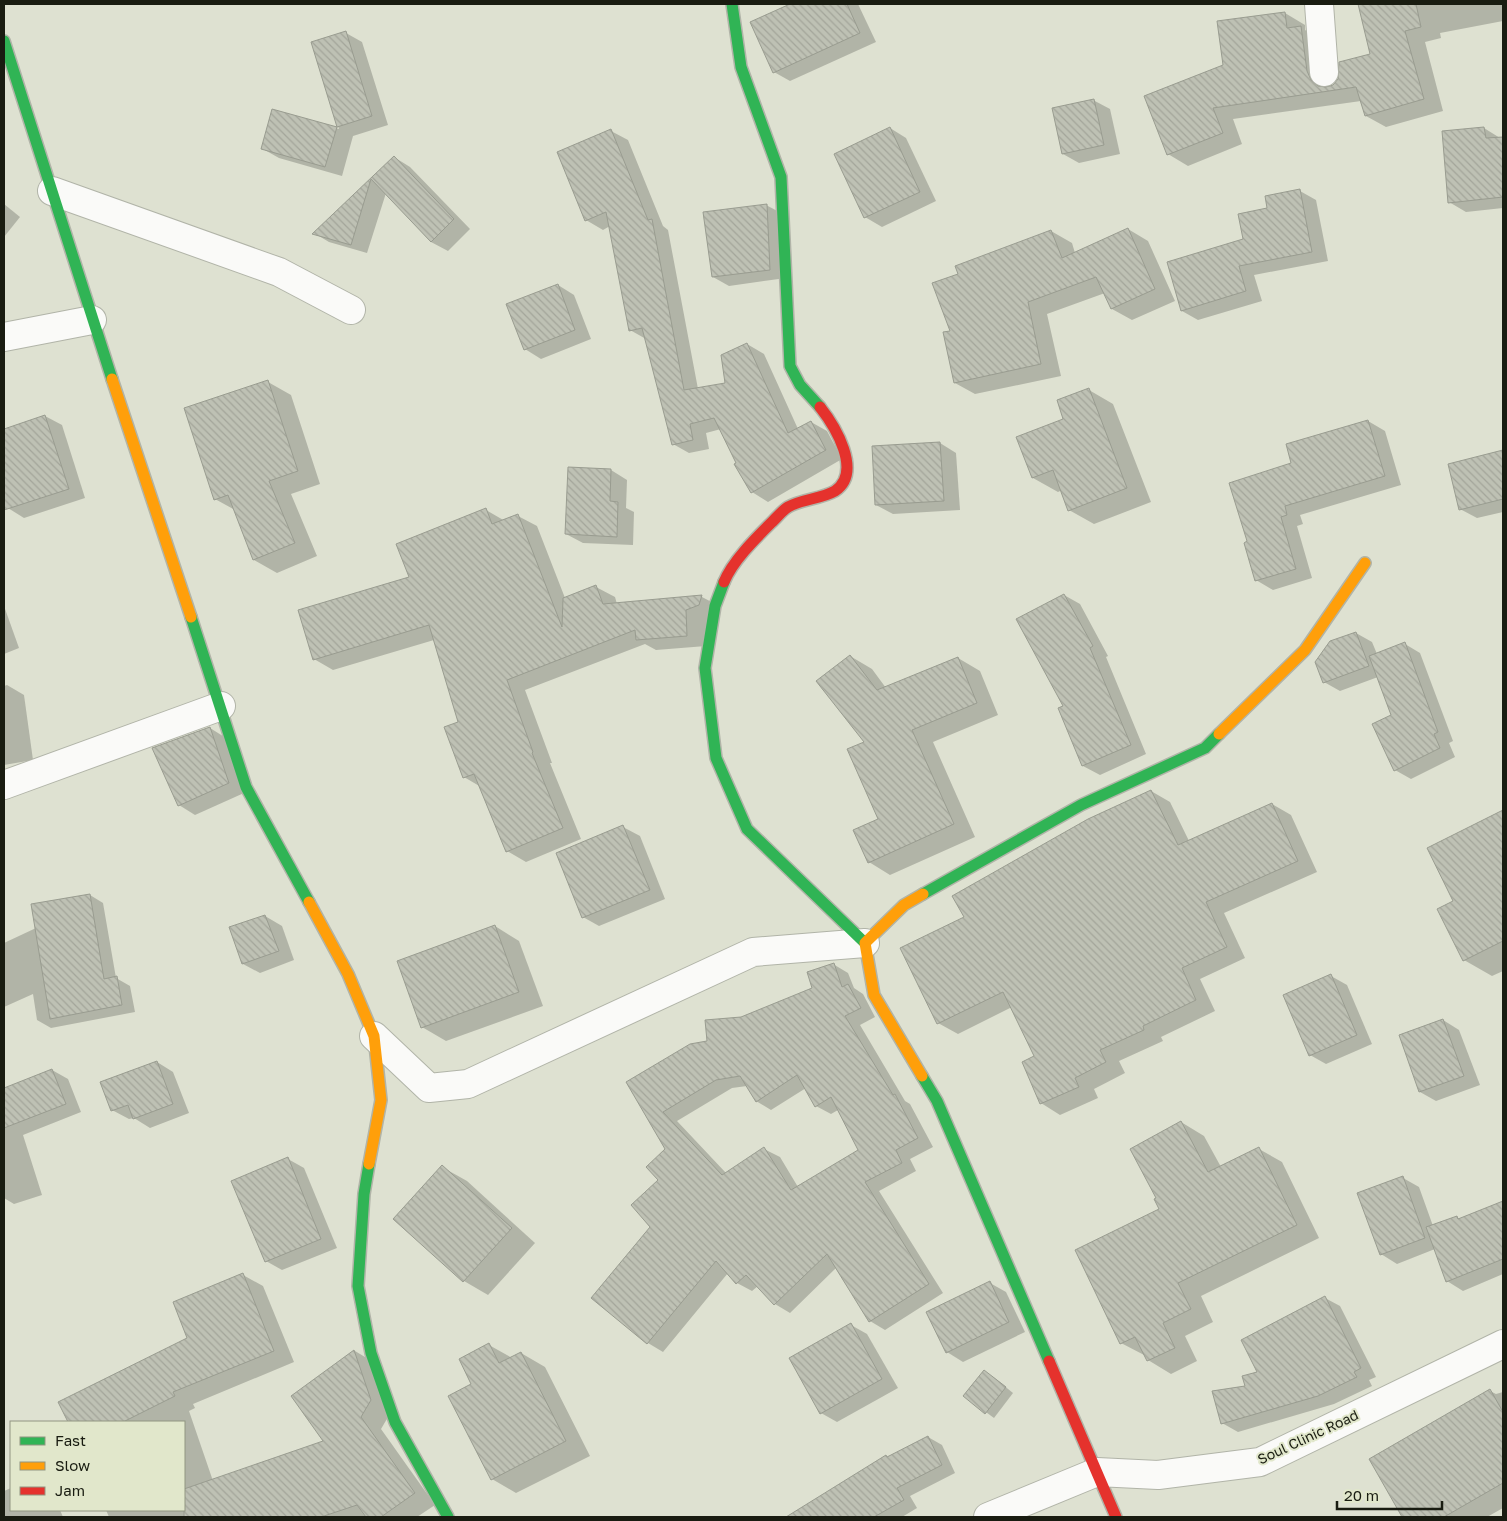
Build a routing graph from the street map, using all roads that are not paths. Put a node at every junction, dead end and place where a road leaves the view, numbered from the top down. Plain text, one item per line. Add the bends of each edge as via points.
1 (732, 4) edge
2 (1319, 4) edge
3 (4, 41) edge
4 (1324, 72) dead end
5 (52, 191) junction
6 (351, 310) dead end
7 (92, 320) junction
8 (4, 337) edge
9 (1365, 563) dead end
10 (221, 706) junction
11 (4, 785) edge
12 (865, 943) junction
13 (374, 1036) junction
14 (1503, 1344) edge
15 (1097, 1472) junction
16 (448, 1517) edge
17 (988, 1517) edge
18 (1116, 1517) edge

1 - 12 street via 741,67 781,177 791,372 826,414 848,464 847,476 838,488 788,507 750,544 725,579 715,606 705,668 716,758 747,829
2 - 4 street
3 - 5 street
5 - 6 street via 279,272
5 - 7 street
7 - 8 street
7 - 10 street
9 - 12 street via 1305,650 1205,748 1081,806 904,905
10 - 11 street
10 - 13 street via 246,787 348,974
12 - 13 street via 753,952 468,1084 429,1088
12 - 15 street via 874,996 937,1101
13 - 16 street via 381,1100 364,1194 358,1286 371,1353 395,1422
14 - 15 street, Soul Clinic Road via 1260,1462 1158,1475
15 - 17 street, Soul Clinic Road
15 - 18 street

